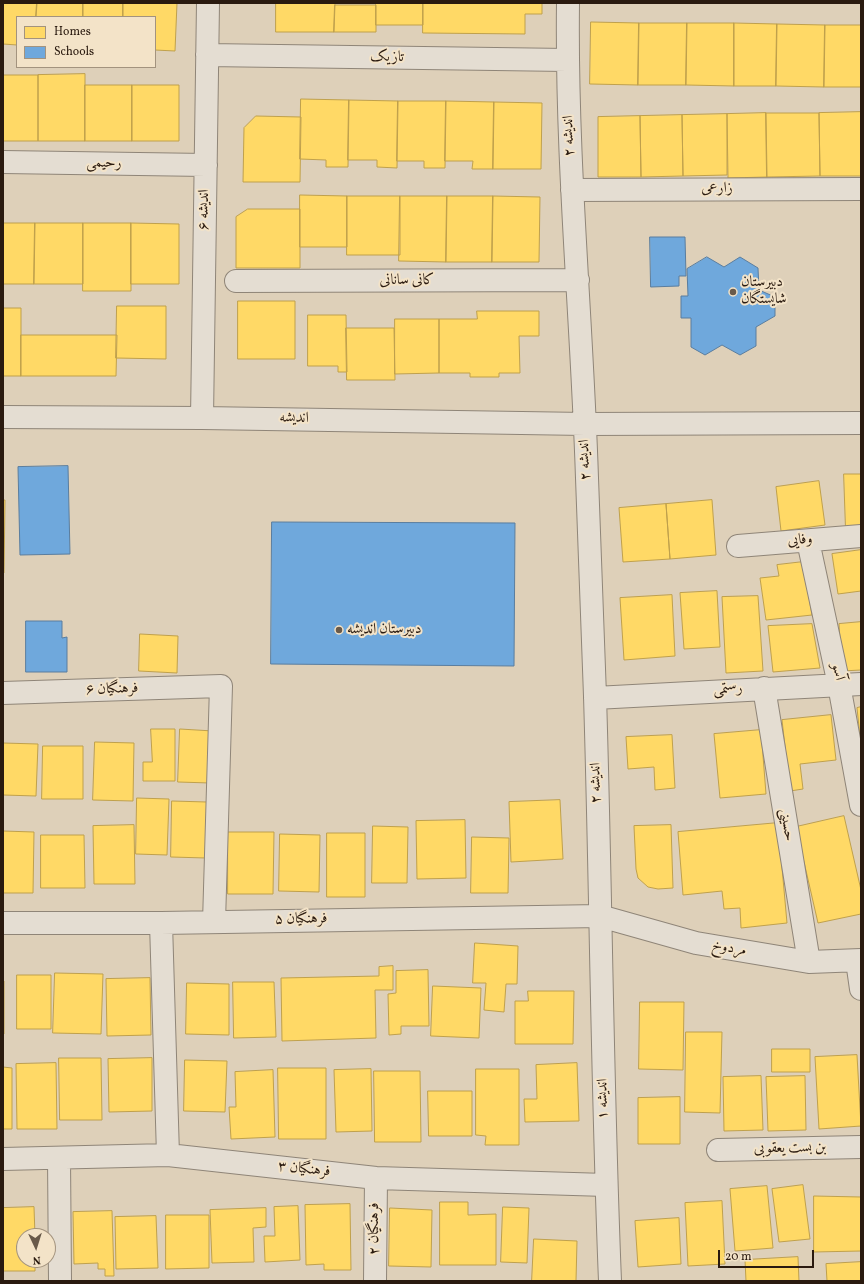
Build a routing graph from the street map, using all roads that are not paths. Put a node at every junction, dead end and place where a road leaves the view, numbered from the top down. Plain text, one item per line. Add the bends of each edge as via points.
1 (208, 3) edge
2 (568, 3) edge
3 (207, 55) junction
4 (567, 60) junction
5 (3, 162) edge
6 (206, 165) junction
7 (861, 189) edge
8 (572, 190) junction
9 (578, 280) junction
10 (236, 281) dead end
11 (3, 417) edge
12 (202, 418) junction
13 (861, 423) edge
14 (585, 424) junction
15 (861, 536) edge
16 (808, 540) junction
17 (738, 546) dead end
18 (861, 684) edge
19 (839, 685) junction
20 (764, 688) junction
21 (3, 693) edge
22 (595, 698) junction
23 (861, 804) edge
24 (600, 916) junction
25 (161, 922) junction
26 (214, 922) junction
27 (3, 923) edge
28 (859, 960) edge
29 (809, 962) junction
30 (861, 989) edge
31 (861, 1147) edge
32 (718, 1150) dead end
33 (168, 1155) junction
34 (59, 1158) junction
35 (3, 1159) edge
36 (376, 1178) junction
37 (606, 1185) junction
38 (60, 1281) edge
39 (375, 1281) edge
40 (610, 1281) edge

1 - 3 street, اندیشه ۶
2 - 4 street, اندیشه ۲
3 - 4 street, تازیک
3 - 6 street, اندیشه ۶
4 - 8 street, اندیشه ۲
5 - 6 street, رحیمی
6 - 12 street, اندیشه ۶
7 - 8 street, زارعی
8 - 9 street, اندیشه ۲
9 - 10 street, کانی سانانی
9 - 14 street, اندیشه ۲
11 - 12 street, اندیشه
12 - 14 street, اندیشه
13 - 14 street, اندیشه
14 - 22 street, اندیشه ۲
15 - 16 street, وفایی
16 - 17 street, وفایی
16 - 19 street, آسو
18 - 19 street, رستمی
19 - 20 street, رستمی
19 - 23 street, آسو
20 - 22 street, رستمی
20 - 29 street, حسینی
21 - 26 street, فرهنگیان ۶ via 221,686
22 - 24 street, اندیشه ۲
24 - 26 street, فرهنگیان ۵
24 - 29 street, مردوخ via 696,943
24 - 37 street, اندیشه ۱
25 - 26 street, فرهنگیان ۵
25 - 27 street, فرهنگیان ۵
25 - 33 street
28 - 29 street, مردوخ
28 - 30 street
31 - 32 street, بن بست یعقوبی
33 - 34 street, فرهنگیان ۳
33 - 36 street, فرهنگیان ۳
34 - 35 street, فرهنگیان ۳
34 - 38 street
36 - 37 street, فرهنگیان ۳
36 - 39 street, فرهنگیان ۲
37 - 40 street, اندیشه ۱

